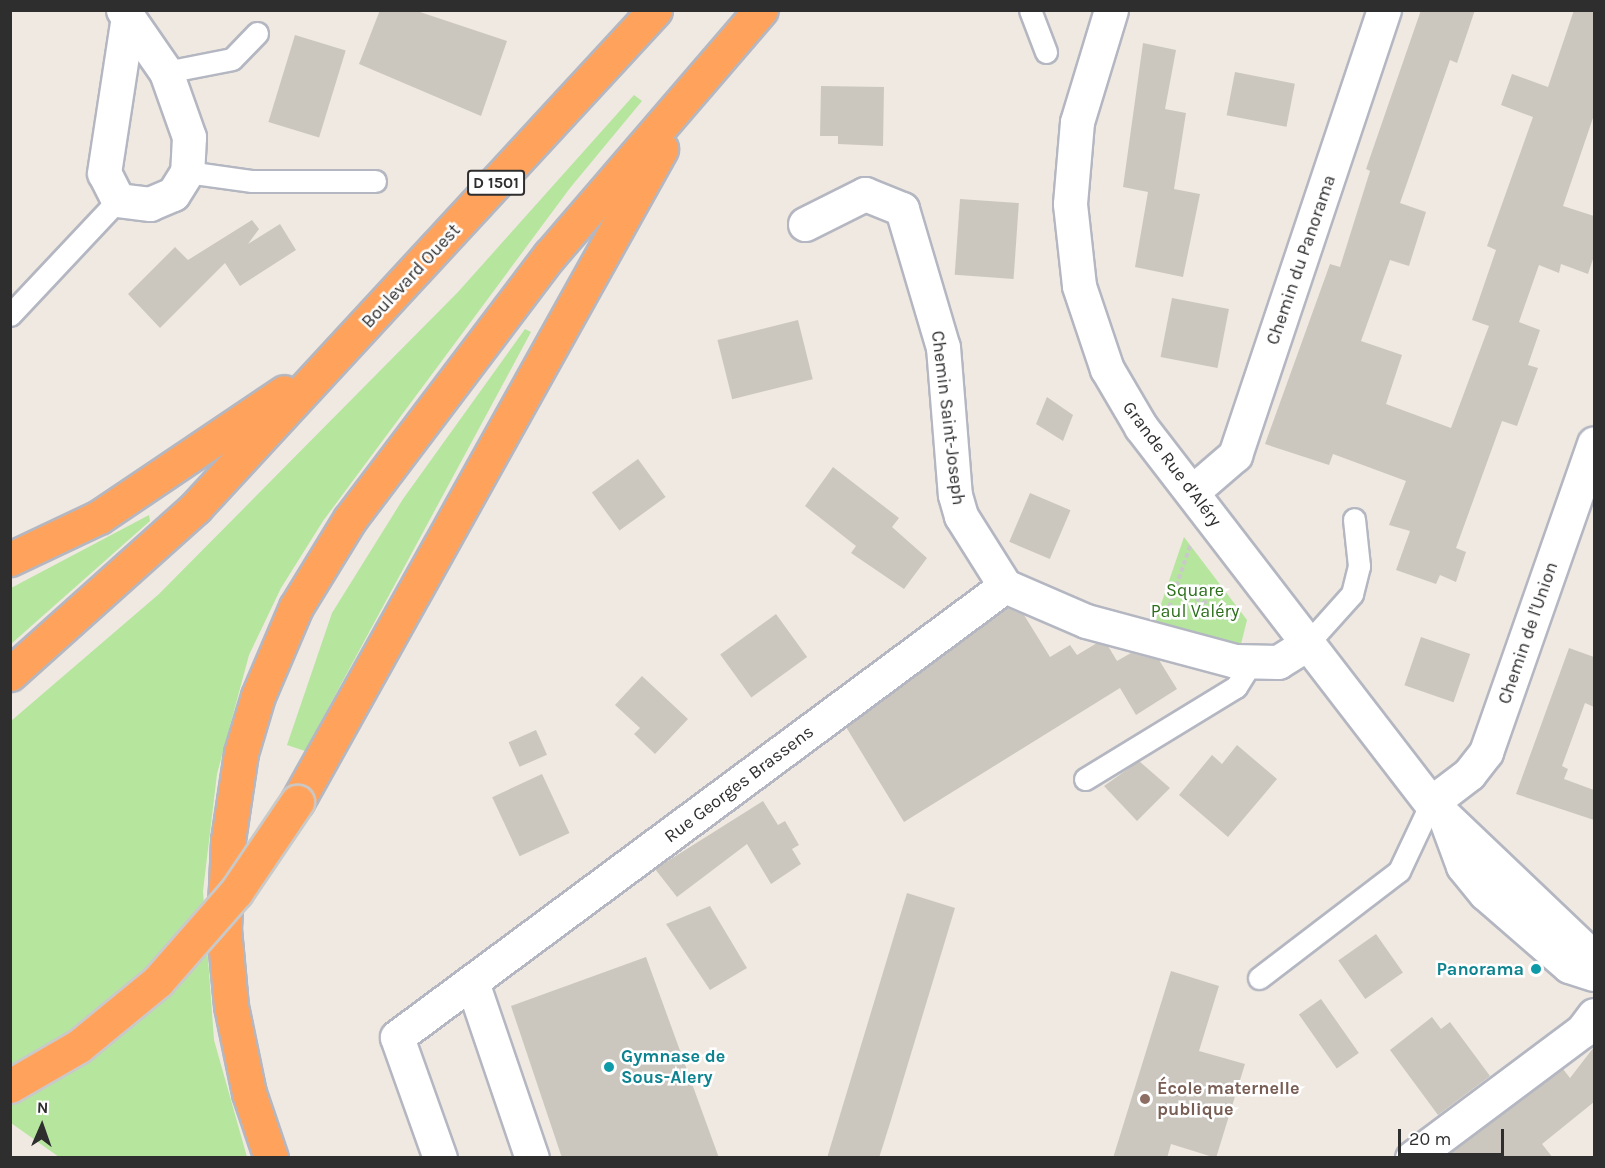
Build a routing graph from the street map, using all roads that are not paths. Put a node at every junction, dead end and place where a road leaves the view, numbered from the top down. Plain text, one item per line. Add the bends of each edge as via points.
1 (656, 10) edge
2 (761, 10) edge
3 (1030, 10) edge
4 (1111, 10) edge
5 (1384, 10) edge
6 (125, 16) edge
7 (257, 33) dead end
8 (1046, 52) dead end
9 (166, 72) junction
10 (700, 82) junction
11 (188, 172) junction
12 (375, 181) dead end
13 (118, 200) junction
14 (805, 224) dead end
15 (10, 315) edge
16 (337, 355) junction
17 (1594, 443) edge
18 (1198, 499) junction
19 (1354, 519) dead end
20 (10, 560) edge
21 (1005, 586) junction
22 (1308, 643) junction
23 (1251, 663) junction
24 (10, 674) edge
25 (1085, 779) dead end
26 (1439, 812) junction
27 (1594, 958) edge
28 (1594, 974) edge
29 (1259, 978) dead end
30 (472, 982) junction
31 (1594, 1015) edge
32 (10, 1086) edge
33 (271, 1158) edge
34 (440, 1158) edge
35 (532, 1158) edge
36 (1412, 1158) edge

1 - 16 highway, Boulevard Ouest / D 1501
2 - 10 highway
3 - 8 lane
4 - 18 street, Grande Rue d'Aléry via 1087,82 1071,163 1076,267 1107,369 1141,428
5 - 18 street, Chemin du Panorama via 1235,454
6 - 9 street
6 - 13 street via 105,142 104,173
7 - 9 lane via 232,59
9 - 11 street via 189,137
10 - 32 highway, bridge via 545,350 322,760 236,892 158,981 88,1039
10 - 33 highway via 550,255 350,519 296,607 258,696 241,753 228,840 224,929 231,1006 249,1093
11 - 12 lane via 252,181
11 - 13 street via 173,194 150,204
13 - 15 lane
14 - 21 street, Chemin Saint-Joseph via 865,194 902,209 943,347 955,495 961,516
16 - 20 highway via 99,516
16 - 24 highway via 195,508
17 - 26 street, Chemin de l'Union via 1486,752
18 - 22 street, Grande Rue d'Aléry
19 - 22 lane via 1359,566 1352,594
21 - 23 street via 1086,621
21 - 30 street, Rue Georges Brassens
22 - 23 street via 1289,658
22 - 26 street, Grande Rue d'Aléry
23 - 25 lane via 1236,687
26 - 27 street, Grande Rue d'Aléry via 1491,855
26 - 28 street, Grande Rue d'Aléry via 1463,866 1485,893 1569,966
26 - 29 lane via 1399,871
30 - 34 street, Rue Georges Brassens via 397,1037
30 - 35 street
31 - 36 street via 1582,1031

